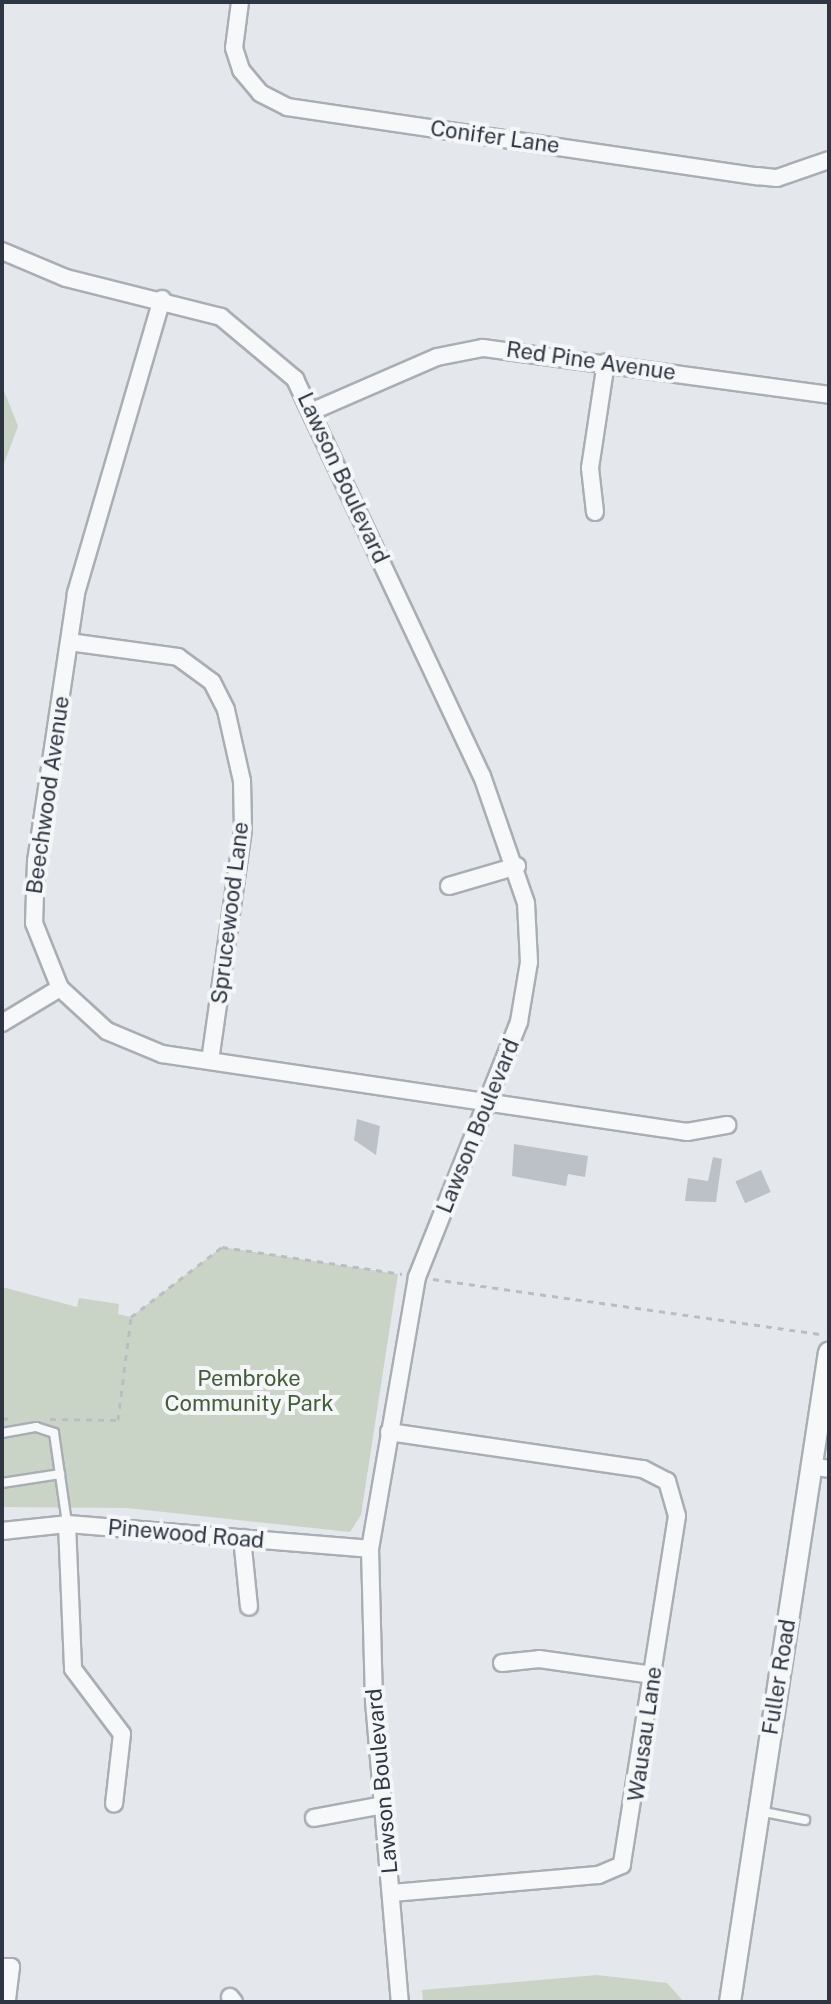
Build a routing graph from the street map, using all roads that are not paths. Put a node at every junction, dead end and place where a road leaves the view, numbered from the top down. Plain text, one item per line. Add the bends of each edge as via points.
1 (240, 2) edge
2 (829, 160) edge
3 (2, 251) edge
4 (162, 299) junction
5 (606, 362) junction
6 (829, 395) edge
7 (315, 410) junction
8 (595, 512) dead end
9 (69, 642) junction
10 (517, 866) junction
11 (449, 886) dead end
12 (60, 988) junction
13 (2, 1023) edge
14 (210, 1061) junction
15 (493, 1101) junction
16 (727, 1125) dead end
17 (829, 1352) edge
18 (389, 1432) junction
19 (2, 1433) edge
20 (820, 1467) edge
21 (60, 1474) junction
22 (2, 1483) edge
23 (67, 1524) junction
24 (2, 1531) edge
25 (242, 1538) junction
26 (370, 1549) junction
27 (249, 1607) dead end
28 (502, 1663) dead end
29 (653, 1675) junction
30 (114, 1804) dead end
31 (383, 1805) junction
32 (758, 1811) junction
33 (314, 1818) dead end
34 (805, 1820) dead end
35 (392, 1893) junction
36 (2, 1967) edge
37 (7, 2002) edge
38 (400, 2002) edge
39 (730, 2002) edge

1 - 2 street, Conifer Lane via 234,48 241,70 260,93 287,107 777,178
3 - 4 street, Lawson Boulevard via 66,278
4 - 7 street, Lawson Boulevard via 221,317 256,339
4 - 9 street, Beechwood Avenue via 81,570
5 - 6 street, Red Pine Avenue
5 - 7 street, Red Pine Avenue via 483,348 437,357
5 - 8 street via 590,468
7 - 10 street, Lawson Boulevard
9 - 12 street, Beechwood Avenue via 32,893 41,947
9 - 14 street, Sprucewood Lane via 178,657 212,682 226,710 243,829
10 - 11 street
10 - 15 street, Lawson Boulevard via 529,933 527,986
12 - 13 street
12 - 14 street, Beechwood Avenue via 107,1031 162,1054
14 - 15 street, Beechwood Avenue
15 - 16 street, Beechwood Avenue via 687,1132
15 - 18 street, Lawson Boulevard via 417,1277
17 - 20 street, Fuller Road
18 - 26 street, Lawson Boulevard
18 - 29 street, Wausau Lane via 658,1475 676,1494
19 - 21 lane via 36,1427 54,1433
20 - 32 street, Fuller Road
21 - 22 lane
21 - 23 lane
23 - 24 street, Pinewood Road
23 - 25 street, Pinewood Road
23 - 30 street via 73,1669 122,1734
25 - 26 street, Pinewood Road
25 - 27 street
26 - 31 street, Lawson Boulevard
28 - 29 street via 539,1659
29 - 35 street, Wausau Lane via 622,1865 570,1877
31 - 33 street
31 - 35 street, Lawson Boulevard
32 - 34 lane
32 - 39 street, Fuller Road
35 - 38 street, Lawson Boulevard
36 - 37 street via 11,1967

